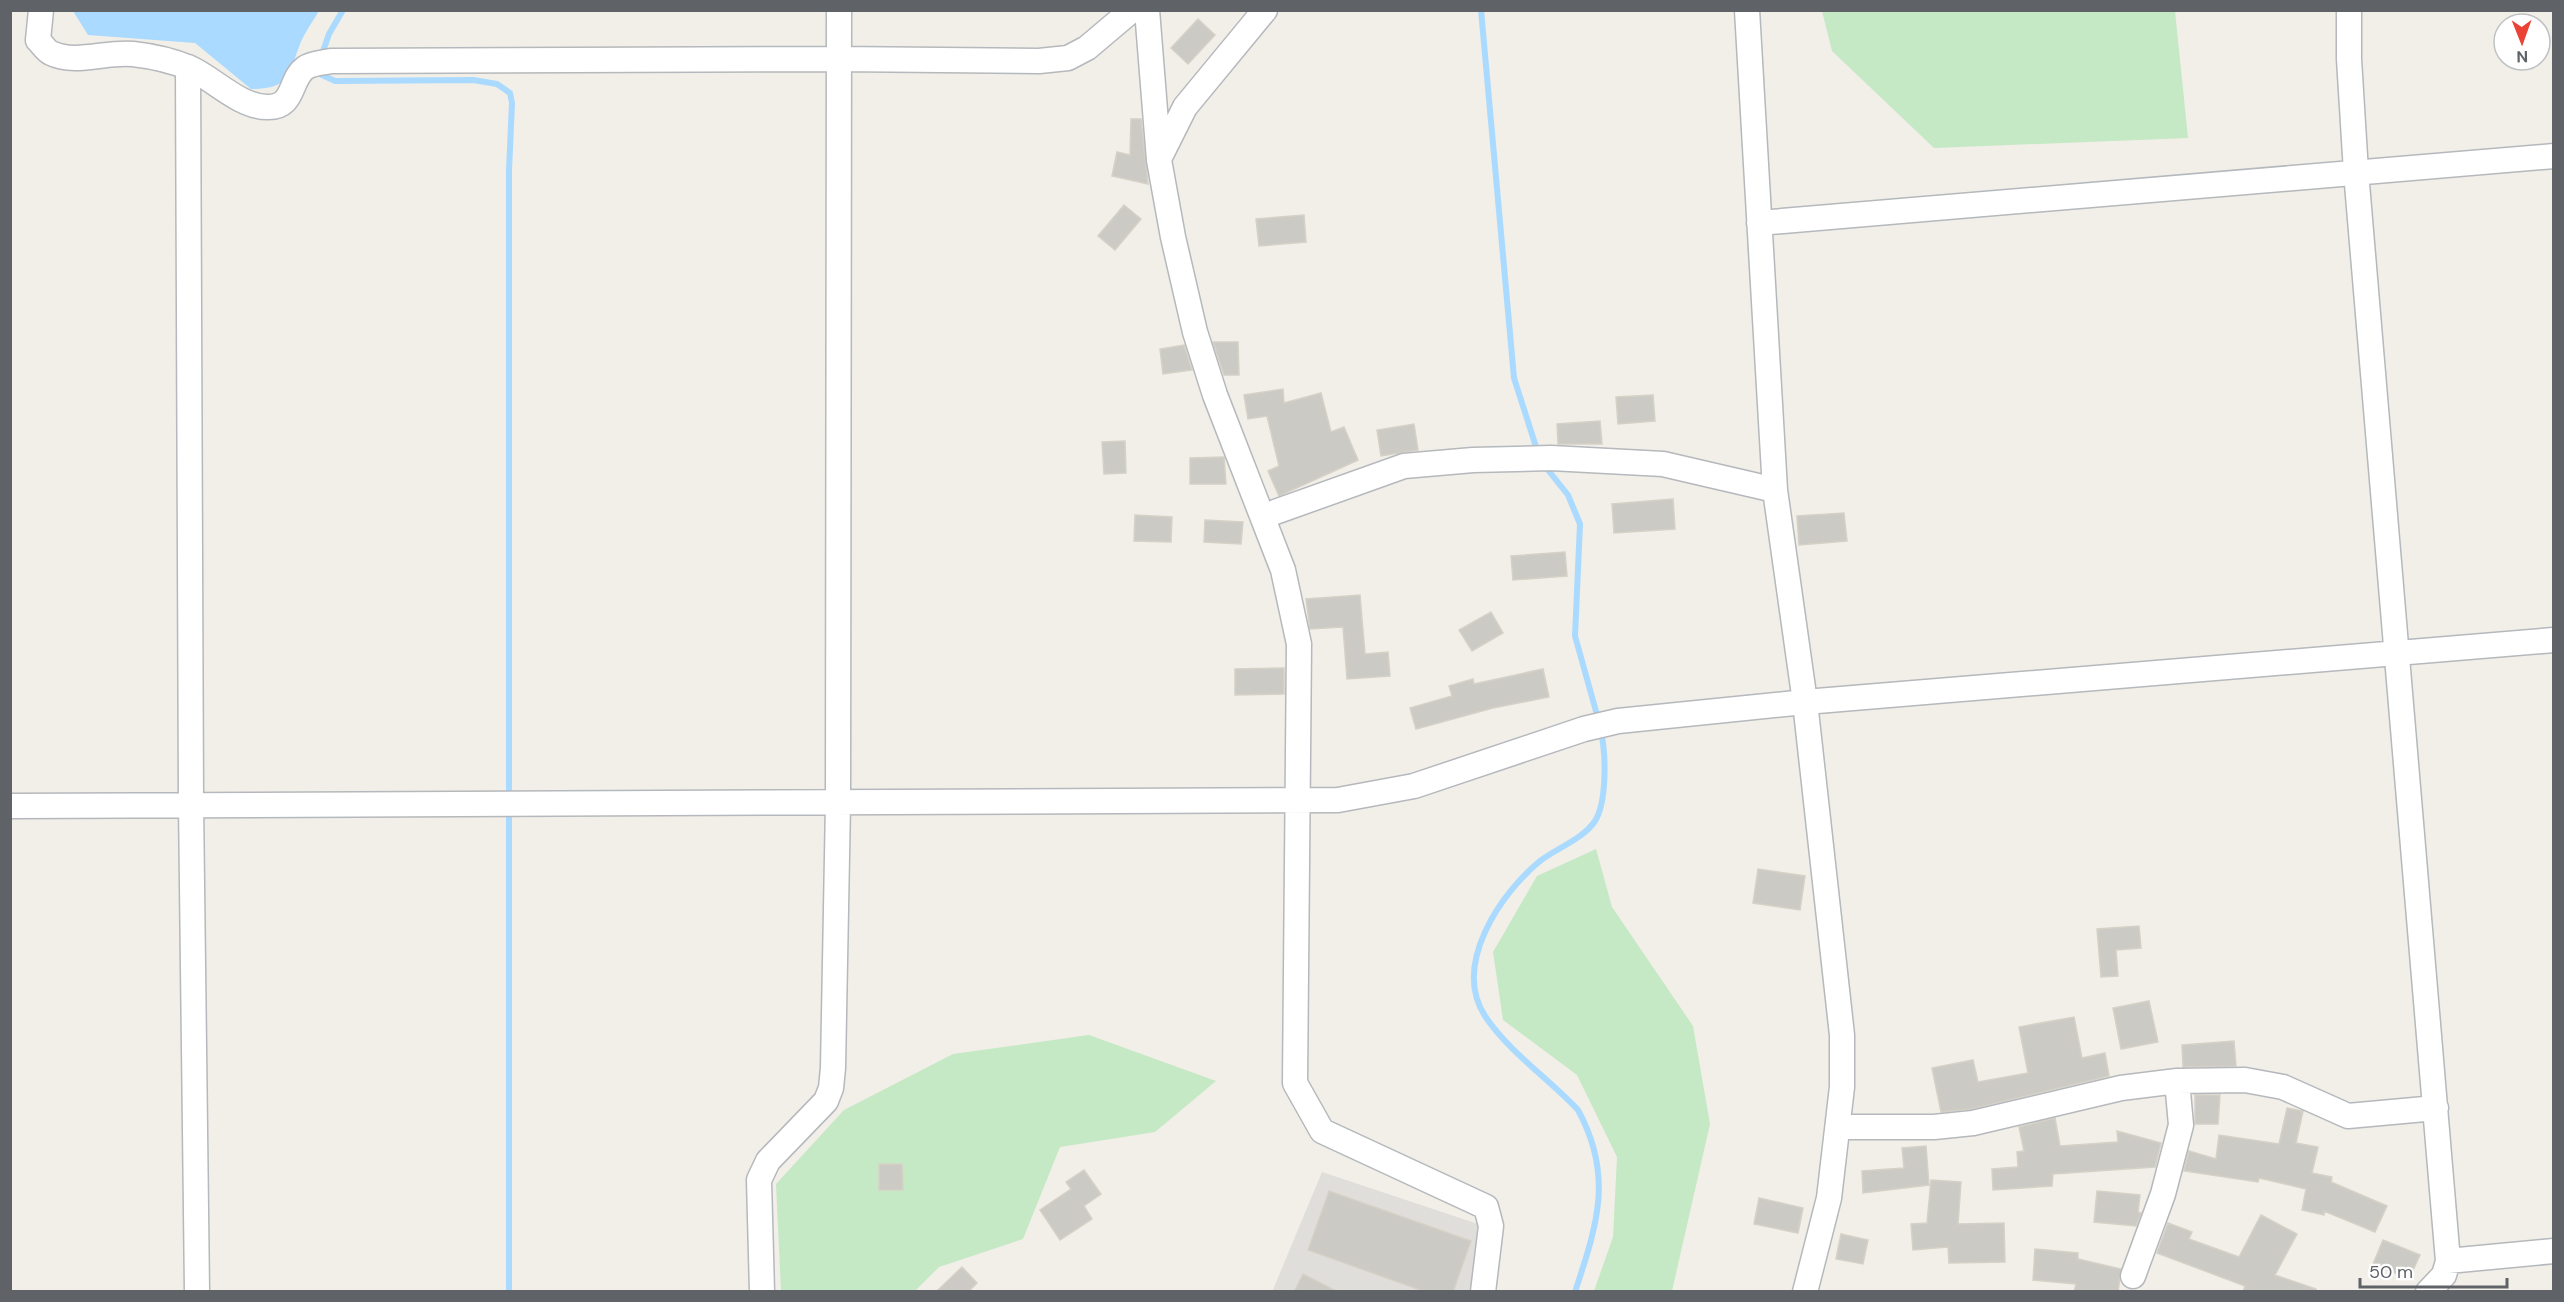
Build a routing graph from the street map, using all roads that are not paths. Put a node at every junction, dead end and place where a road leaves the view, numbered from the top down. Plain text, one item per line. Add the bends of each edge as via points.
1 (40, 10) edge
2 (839, 10) edge
3 (1132, 10) edge
4 (1147, 10) edge
5 (1265, 10) edge
6 (1747, 10) edge
7 (2349, 10) edge
8 (838, 59) junction
9 (188, 67) junction
10 (2553, 156) edge
11 (1159, 160) junction
12 (2356, 172) junction
13 (1759, 223) junction
14 (1775, 490) junction
15 (1264, 516) junction
16 (2553, 640) edge
17 (2397, 653) junction
18 (1805, 702) junction
19 (1299, 802) junction
20 (190, 803) junction
21 (838, 803) junction
22 (10, 806) edge
23 (2177, 1081) junction
24 (2436, 1108) junction
25 (1839, 1127) junction
26 (2553, 1251) edge
27 (2448, 1261) junction
28 (2133, 1276) dead end
29 (197, 1292) edge
30 (762, 1292) edge
31 (1484, 1292) edge
32 (1805, 1292) edge
33 (2428, 1292) edge

1 - 9 street via 38,40 50,53 70,57 131,54
2 - 8 street
3 - 8 street via 1087,48 1068,58
4 - 11 street
5 - 11 street via 1185,107
6 - 13 street
7 - 12 street
8 - 9 street via 321,63 302,69 290,98 267,107 248,103
8 - 21 street
9 - 20 street
10 - 12 street
11 - 15 street via 1195,332 1215,395
12 - 13 street
12 - 17 street
13 - 14 street
14 - 15 street via 1663,464 1540,458 1404,466
14 - 18 street
15 - 19 street via 1283,570 1299,644
16 - 17 street
17 - 18 street
17 - 24 street
18 - 19 street via 1618,722 1584,729 1414,786 1338,800
18 - 25 street via 1842,1035
19 - 21 street
19 - 31 street via 1295,1083 1322,1131 1486,1206 1491,1226
20 - 21 street
20 - 22 street
20 - 29 street
21 - 30 street via 831,1088 826,1101 768,1161 759,1180
23 - 24 street via 2245,1080 2283,1087 2348,1116
23 - 25 street via 2121,1088 1973,1124
23 - 28 street via 2181,1125 2163,1194
24 - 27 street
25 - 32 street via 1829,1198
26 - 27 street
27 - 33 street via 2444,1275

